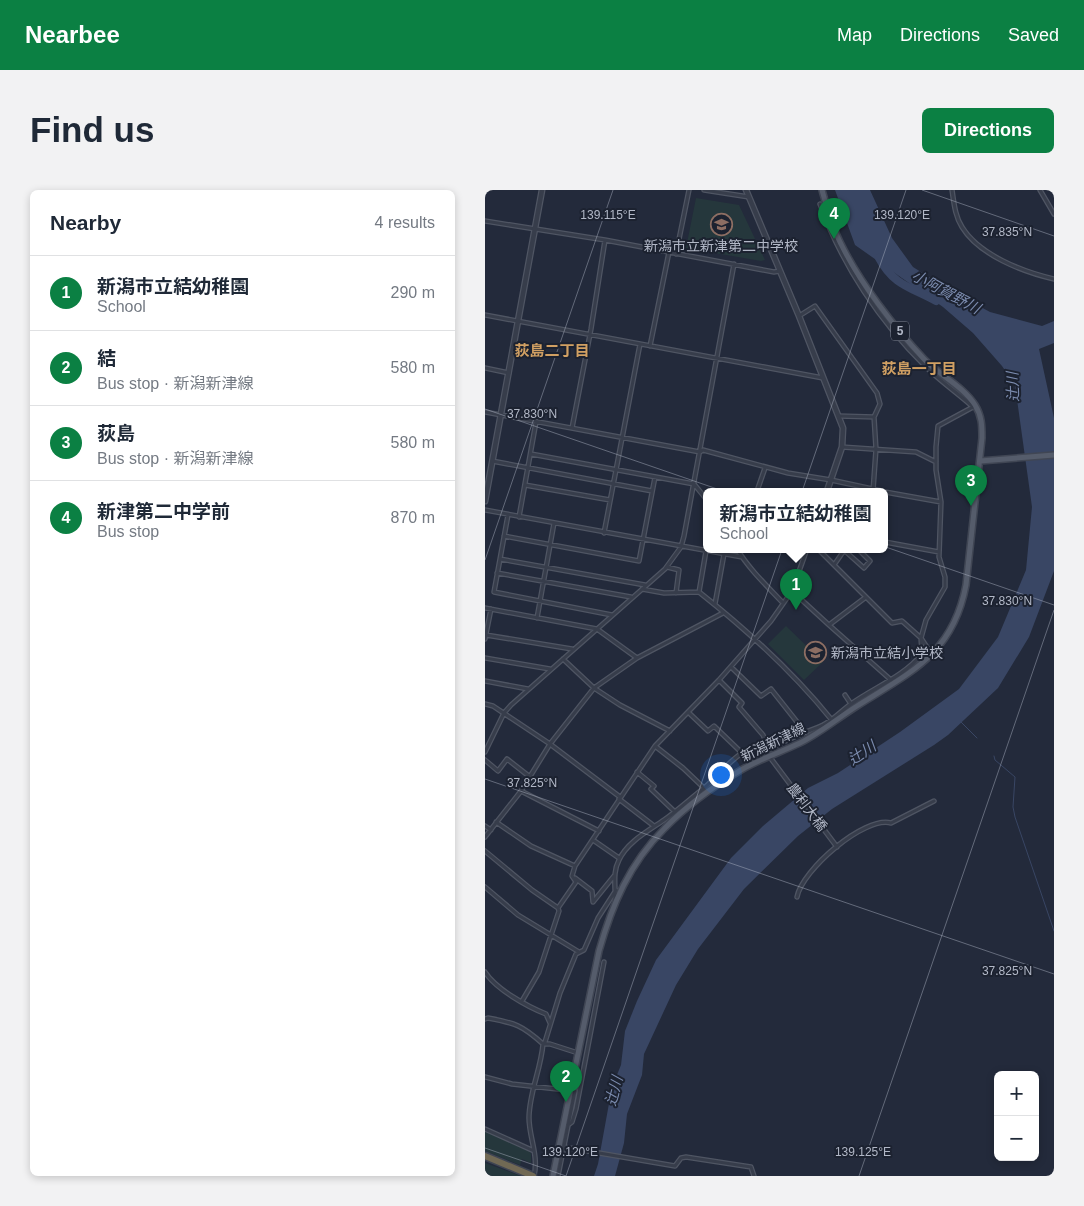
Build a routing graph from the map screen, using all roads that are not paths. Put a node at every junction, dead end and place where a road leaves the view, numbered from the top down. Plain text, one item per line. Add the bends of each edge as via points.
1 (542, 190) edge
2 (689, 190) edge
3 (704, 190) edge
4 (746, 190) edge
5 (822, 190) edge
6 (952, 190) edge
7 (1039, 190) edge
8 (749, 197) junction
9 (819, 204) dead end
10 (1054, 214) edge
11 (485, 221) edge
12 (535, 229) junction
13 (605, 240) junction
14 (669, 252) junction
15 (676, 254) junction
16 (734, 264) junction
17 (781, 271) junction
18 (1054, 279) edge
19 (485, 315) edge
20 (799, 316) junction
21 (518, 322) junction
22 (589, 335) junction
23 (640, 344) junction
24 (650, 346) junction
25 (717, 358) junction
26 (485, 368) edge
27 (509, 373) junction
28 (823, 378) junction
29 (974, 406) junction
30 (485, 412) edge
31 (501, 415) junction
32 (839, 416) junction
33 (875, 417) junction
34 (537, 422) junction
35 (571, 428) junction
36 (622, 438) junction
37 (842, 447) junction
38 (876, 449) junction
39 (700, 452) junction
40 (531, 454) junction
41 (1054, 455) edge
42 (492, 461) junction
43 (980, 461) junction
44 (936, 462) junction
45 (528, 468) junction
46 (765, 468) junction
47 (616, 470) junction
48 (655, 477) junction
49 (831, 480) junction
50 (613, 484) junction
51 (694, 484) junction
52 (525, 485) junction
53 (758, 488) edge
54 (828, 488) edge
55 (865, 488) edge
56 (873, 488) edge
57 (652, 491) junction
58 (888, 493) edge
59 (703, 495) edge
60 (610, 500) junction
61 (485, 501) edge
62 (941, 502) junction
63 (485, 510) edge
64 (508, 515) junction
65 (519, 517) junction
66 (554, 523) junction
67 (604, 533) junction
68 (504, 536) junction
69 (643, 540) junction
70 (888, 543) edge
71 (550, 544) junction
72 (681, 547) junction
73 (703, 551) edge
74 (939, 552) junction
75 (706, 553) edge
76 (721, 553) edge
77 (740, 553) edge
78 (806, 553) edge
79 (822, 553) edge
80 (842, 553) edge
81 (849, 553) edge
82 (862, 553) edge
83 (724, 554) junction
84 (742, 557) junction
85 (500, 559) junction
86 (834, 565) junction
87 (667, 567) junction
88 (546, 568) junction
89 (497, 573) junction
90 (543, 581) junction
91 (645, 586) junction
92 (641, 589) junction
93 (792, 591) junction
94 (699, 592) junction
95 (676, 593) junction
96 (631, 597) junction
97 (866, 597) junction
98 (540, 602) junction
99 (783, 603) junction
100 (715, 604) junction
101 (485, 608) edge
102 (491, 609) junction
103 (723, 612) junction
104 (612, 615) junction
105 (537, 618) junction
106 (829, 625) junction
107 (597, 629) junction
108 (486, 635) edge
109 (921, 638) junction
110 (755, 639) junction
111 (485, 640) edge
112 (572, 650) junction
113 (932, 656) junction
114 (485, 658) edge
115 (637, 658) junction
116 (563, 659) junction
117 (912, 665) junction
118 (731, 667) junction
119 (551, 669) junction
120 (719, 680) junction
121 (891, 680) junction
122 (485, 681) edge
123 (594, 688) junction
124 (529, 689) junction
125 (845, 695) dead end
126 (485, 704) edge
127 (852, 707) junction
128 (688, 712) junction
129 (504, 713) junction
130 (831, 719) junction
131 (824, 725) junction
132 (670, 731) junction
133 (805, 732) junction
134 (818, 733) junction
135 (785, 740) junction
136 (550, 744) junction
137 (767, 744) junction
138 (655, 746) junction
139 (776, 747) junction
140 (749, 749) junction
141 (485, 752) edge
142 (742, 753) junction
143 (769, 756) junction
144 (485, 760) edge
145 (757, 761) junction
146 (637, 772) junction
147 (529, 777) junction
148 (704, 788) junction
149 (521, 791) junction
150 (620, 798) junction
151 (934, 801) dead end
152 (674, 811) junction
153 (497, 822) junction
154 (485, 826) edge
155 (654, 826) junction
156 (491, 830) junction
157 (599, 831) junction
158 (485, 837) edge
159 (593, 840) junction
160 (837, 847) junction
161 (485, 851) edge
162 (619, 858) junction
163 (575, 866) junction
164 (614, 875) junction
165 (572, 876) junction
166 (485, 887) edge
167 (616, 890) junction
168 (797, 897) dead end
169 (615, 902) junction
170 (558, 908) junction
171 (550, 935) junction
172 (579, 952) junction
173 (604, 962) dead end
174 (485, 972) edge
175 (487, 976) edge
176 (522, 1002) junction
177 (485, 1019) edge
178 (550, 1024) junction
179 (543, 1044) junction
180 (578, 1053) junction
181 (485, 1076) edge
182 (535, 1086) junction
183 (570, 1091) junction
184 (568, 1125) junction
185 (485, 1128) edge
186 (565, 1147) junction
187 (534, 1151) junction
188 (485, 1156) edge
189 (532, 1175) edge
190 (553, 1176) edge
191 (558, 1176) edge
192 (754, 1176) edge

1 - 12 street
2 - 15 street
3 - 8 street
4 - 8 street
5 - 29 main road, 5 via 840,244 864,282 925,360
6 - 18 street via 959,220 974,242 990,255 1038,276
7 - 10 street
8 - 17 street
9 - 29 street via 845,262 883,317 929,369
11 - 12 street
12 - 13 street
12 - 21 street
13 - 14 street
13 - 22 street
14 - 15 street
14 - 24 street
15 - 16 street
16 - 17 street
16 - 25 street
17 - 20 street
19 - 21 street
20 - 28 street
20 - 33 street via 815,306 823,316 877,393 880,404
21 - 22 street
21 - 27 street
22 - 23 street
22 - 35 street
23 - 24 street
23 - 36 street
24 - 25 street
25 - 28 street
25 - 39 street
26 - 27 street
27 - 31 street
28 - 32 street
29 - 43 main road, 5 via 982,427
29 - 44 street via 938,426
30 - 31 street
31 - 34 street
31 - 42 street
32 - 33 street
32 - 37 street via 843,428
33 - 38 street
34 - 35 street
34 - 40 street
35 - 36 street
36 - 39 street
36 - 47 street
37 - 38 street
37 - 49 street
38 - 44 street via 916,452
38 - 56 street
39 - 46 street via 718,453
39 - 51 street
40 - 45 street
40 - 47 street
41 - 43 main road
42 - 45 street
42 - 61 street
43 - 113 main road, 新潟新津線 / 5 via 963,604 953,626
44 - 62 street
45 - 50 street
45 - 52 street
46 - 49 street
46 - 53 street
47 - 48 street
47 - 50 street
48 - 51 street
48 - 57 street
49 - 54 street
49 - 55 street
50 - 57 street
50 - 60 street
51 - 59 street
51 - 72 street
52 - 60 street
52 - 65 street
57 - 69 street
58 - 62 street
60 - 67 street
62 - 74 street
63 - 64 street
64 - 65 street
64 - 68 street
65 - 66 street
66 - 67 street
66 - 71 street
67 - 69 street
68 - 71 street
68 - 85 street
69 - 71 street via 639,561
69 - 72 street
70 - 74 street
71 - 88 street
72 - 73 street
72 - 87 street
74 - 109 street via 945,587 926,620
75 - 94 street
76 - 83 street
77 - 84 street
78 - 93 street
79 - 86 street
80 - 86 street
81 - 82 street via 864,568 871,561
83 - 84 street
83 - 100 street
84 - 99 street
85 - 88 street
85 - 89 street
86 - 97 street
87 - 91 street
87 - 95 street via 679,570
88 - 90 street
88 - 91 street
89 - 90 street
89 - 98 street via 494,592
90 - 96 street
90 - 98 street
91 - 92 street
92 - 95 street
92 - 96 street
93 - 99 street
93 - 106 street
94 - 95 street
94 - 100 street
96 - 104 street
97 - 106 street
97 - 109 street via 892,623 902,621
98 - 104 street
98 - 105 street
99 - 110 street
100 - 103 street
101 - 102 street
102 - 105 street
102 - 108 street
103 - 110 street
103 - 115 street
104 - 107 street
105 - 107 street
106 - 121 street
107 - 112 street
107 - 115 street
108 - 111 street
108 - 112 street
109 - 113 street
109 - 117 street via 922,654
110 - 118 street
110 - 130 street
112 - 116 street
113 - 117 street
113 - 127 main road, 新潟新津線 / 5
114 - 119 street
115 - 123 street
116 - 119 street
116 - 123 street
117 - 121 street
118 - 120 street
118 - 133 street via 761,696 771,689
119 - 124 street
120 - 128 street
120 - 137 street via 742,703 739,708
121 - 127 street
122 - 124 street
123 - 132 street
123 - 136 street
124 - 129 street
125 - 127 street
126 - 129 street
127 - 130 street
127 - 134 main road, 新潟新津線 / 5
128 - 132 street
128 - 142 street via 708,730 714,726
129 - 136 street
129 - 141 street
130 - 131 street
131 - 133 street
131 - 134 street
132 - 138 street
133 - 135 street
134 - 143 main road, 新潟新津線 / 5
135 - 137 street
135 - 139 street
136 - 147 street
136 - 150 street
137 - 140 street
138 - 146 street
138 - 148 street
139 - 140 street
139 - 145 street via 759,755
140 - 142 street
142 - 148 street
143 - 145 main road, 新潟新津線 / 5
143 - 160 street, 農利大橋
144 - 147 street via 498,771 507,759
145 - 169 main road, 新潟新津線 / 5 via 717,784 663,829 631,871
146 - 150 street
146 - 152 street
147 - 149 street
148 - 152 street
149 - 153 street
149 - 157 street
150 - 155 street
150 - 157 street
151 - 160 street via 891,823 877,823 857,832
152 - 155 street
153 - 156 street
153 - 163 street via 531,846
154 - 156 street
155 - 162 street
156 - 158 street
157 - 159 street
159 - 162 street
159 - 163 street
160 - 168 street via 817,864 798,888
161 - 170 street
162 - 164 street
163 - 165 street
164 - 165 street via 593,902 592,891
164 - 167 street
165 - 170 street via 575,882
166 - 171 street via 518,915
167 - 169 street
167 - 172 street via 598,918 584,950
169 - 180 main road, 新潟新津線 / 5 via 599,951
170 - 171 street
171 - 172 street
171 - 176 street via 539,972
172 - 178 street
173 - 184 street via 576,1110
174 - 175 street
175 - 176 street
176 - 178 street via 546,1014
177 - 179 street via 514,1023
178 - 179 street
179 - 180 street
179 - 182 street
180 - 183 main road, 新潟新津線 / 5
181 - 182 street via 512,1084
182 - 183 street
182 - 187 street via 529,1117
183 - 184 street via 575,1091
183 - 190 main road, 新潟新津線 / 5
184 - 186 street
185 - 187 street
186 - 191 street
186 - 192 street via 675,1166 681,1158 751,1166
187 - 189 street via 536,1168
188 - 189 highway

